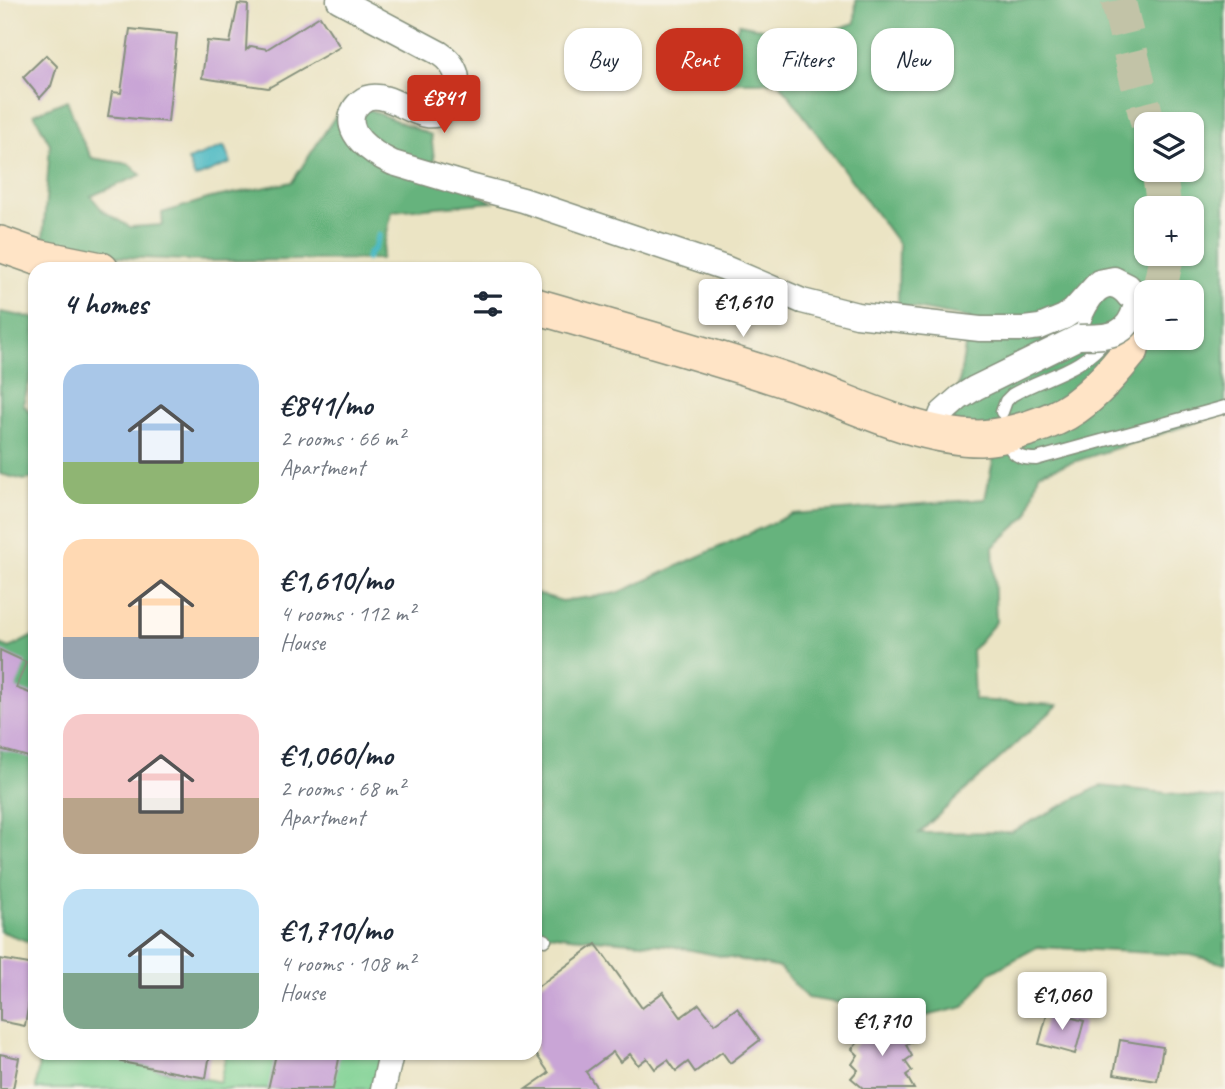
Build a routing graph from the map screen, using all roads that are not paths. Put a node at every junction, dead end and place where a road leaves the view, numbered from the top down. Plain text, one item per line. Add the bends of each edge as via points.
1 (339, 0) edge
2 (0, 244) edge
3 (62, 262) edge
4 (542, 308) edge
5 (1079, 337) junction
6 (1131, 350) tunnel mouth
7 (1225, 407) edge
8 (1003, 412) dead end
9 (935, 432) junction
10 (1010, 447) dead end
11 (390, 1060) edge
12 (383, 1089) edge

1 - 5 street, bridge via 439,53 451,64 457,79 450,106 432,115 385,97 359,103 351,120 354,131 371,150 393,163 626,234 725,268 802,302 844,313 1024,329 1064,317 1099,282 1114,279 1128,286 1135,309 1124,330
2 - 3 main road
4 - 9 main road via 792,383
5 - 8 lane via 1099,295 1112,292 1122,297 1124,316 1095,352 1069,370 1012,395
5 - 9 street via 959,398 942,413
6 - 9 main road via 1093,392 1050,421 978,438
7 - 10 lane via 1035,459 1019,456
11 - 12 street

